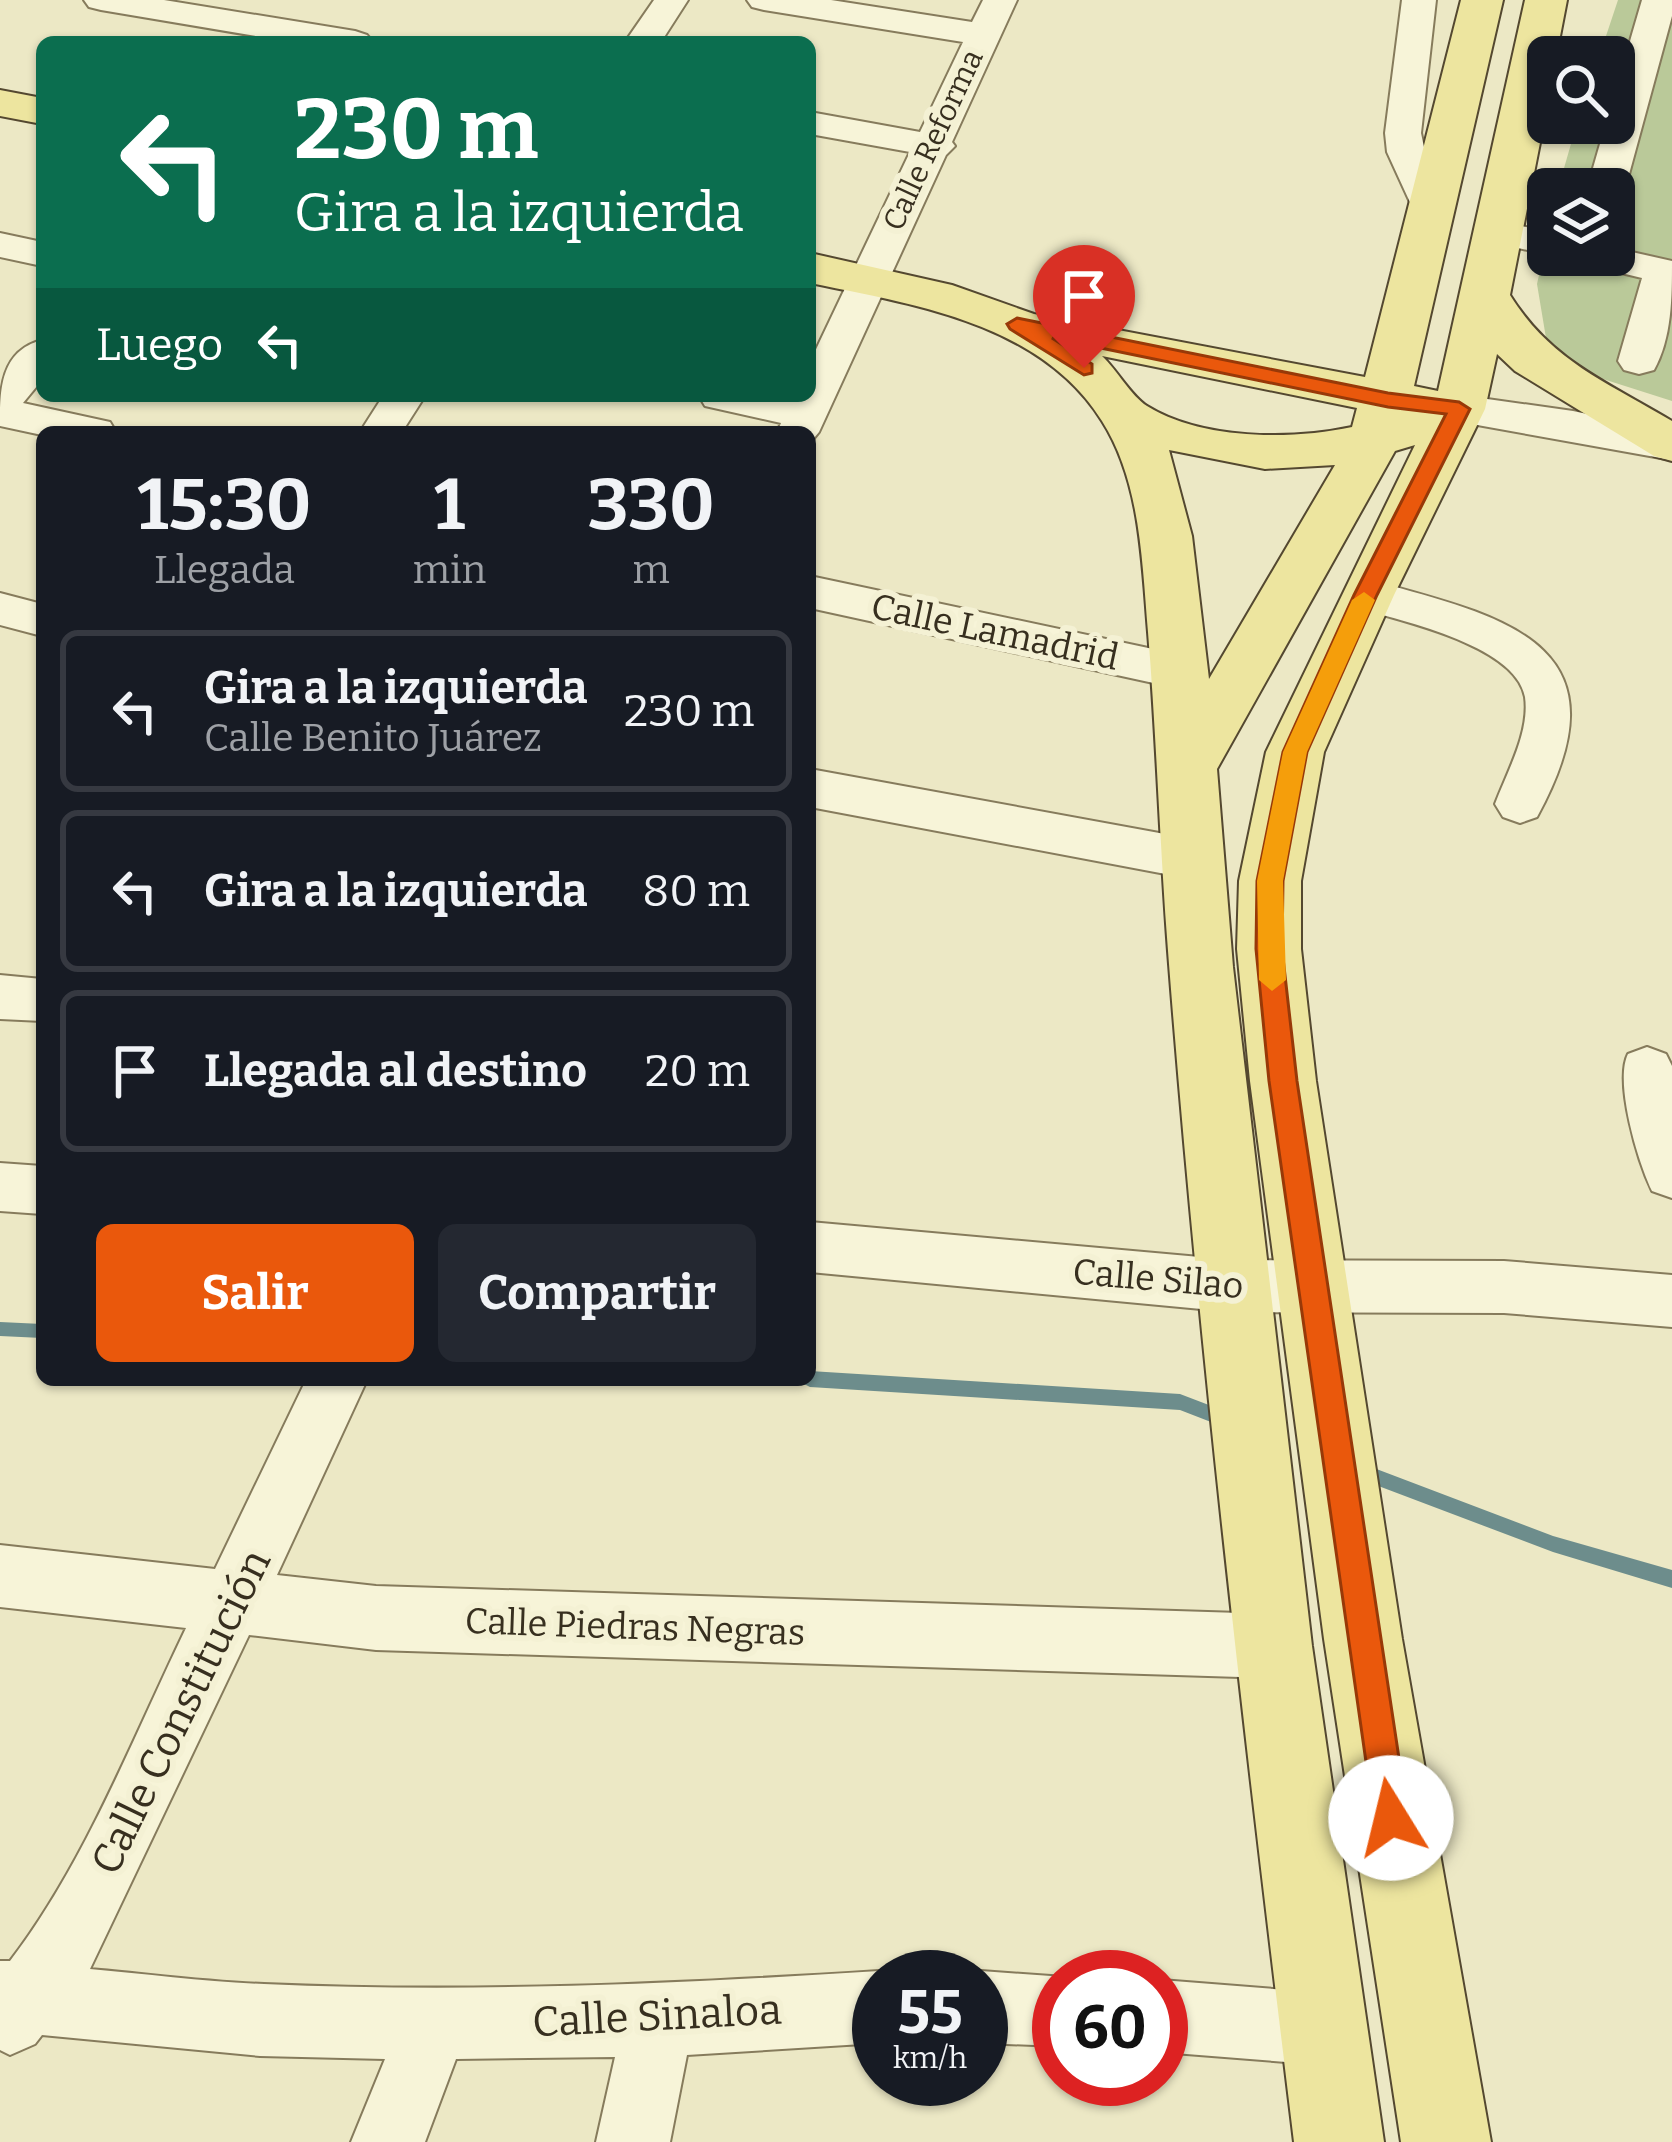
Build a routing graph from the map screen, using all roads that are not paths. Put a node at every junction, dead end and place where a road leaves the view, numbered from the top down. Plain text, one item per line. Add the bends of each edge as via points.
1 (101, 0) edge
2 (339, 0) edge
3 (671, 0) edge
4 (764, 0) edge
5 (1000, 0) edge
6 (1419, 0) edge
7 (1482, 0) edge
8 (1546, 0) edge
9 (1659, 0) edge
10 (982, 34) junction
11 (295, 36) edge
12 (308, 36) edge
13 (647, 36) edge
14 (0, 103) edge
15 (36, 110) edge
16 (816, 124) edge
17 (936, 146) junction
18 (1612, 168) edge
19 (1432, 211) junction
20 (1499, 233) junction
21 (1527, 239) edge
22 (0, 245) edge
23 (36, 253) edge
24 (1635, 264) edge
25 (816, 269) edge
26 (866, 280) junction
27 (1484, 292) junction
28 (1017, 324) junction
29 (36, 361) edge
30 (1639, 362) dead end
31 (816, 392) edge
32 (738, 402) edge
33 (0, 408) edge
34 (1459, 409) junction
35 (1126, 417) junction
36 (1382, 420) junction
37 (802, 423) edge
38 (71, 426) edge
39 (1672, 445) edge
40 (816, 593) edge
41 (1366, 595) junction
42 (0, 610) edge
43 (36, 619) edge
44 (1180, 672) junction
45 (1190, 764) junction
46 (816, 789) edge
47 (1520, 804) dead end
48 (1192, 859) junction
49 (1646, 1070) dead end
50 (1672, 1174) edge
51 (0, 1187) edge
52 (36, 1190) edge
53 (816, 1248) edge
54 (1233, 1286) junction
55 (1313, 1289) junction
56 (1662, 1300) edge
57 (328, 1401) edge
58 (0, 1576) edge
59 (233, 1605) junction
60 (1273, 1646) junction
61 (10, 2008) edge
62 (852, 2009) edge
63 (1188, 2018) edge
64 (658, 2021) junction
65 (434, 2024) junction
66 (1324, 2029) junction
67 (388, 2142) edge
68 (633, 2142) edge
69 (1339, 2142) edge
70 (1446, 2142) edge

1 - 11 street
2 - 12 street
3 - 13 street
4 - 10 street
5 - 10 street, Calle Reforma
6 - 19 street via 1402,133
7 - 19 main road
8 - 20 main road
9 - 18 street
10 - 17 street, Calle Reforma
14 - 15 main road
16 - 17 street
17 - 26 street, Calle Reforma
19 - 36 main road
20 - 21 street
20 - 27 main road
22 - 23 street
24 - 30 street via 1664,271
25 - 26 main road
26 - 28 main road
26 - 31 street
27 - 34 main road
27 - 39 main road via 1534,360
28 - 35 main road via 1084,368
28 - 36 main road
29 - 33 street
32 - 37 street
33 - 38 street
34 - 36 main road
34 - 39 street
34 - 41 main road
35 - 36 main road via 1238,451 1303,451
35 - 44 main road via 1165,530
36 - 45 main road
40 - 44 street, Calle Lamadrid
41 - 47 street via 1532,659 1548,697 1547,722
41 - 55 main road via 1295,752 1270,881 1271,971
42 - 43 street
44 - 45 main road
45 - 48 main road
46 - 48 street
48 - 54 main road
49 - 50 street
51 - 52 street
53 - 54 street, Calle Silao
54 - 55 street, Calle Silao
54 - 60 main road
55 - 56 street, Calle Silao via 1504,1287
55 - 70 main road
57 - 59 street, Calle Constitución
58 - 59 street, Calle Piedras Negras
59 - 60 street, Calle Piedras Negras via 376,1618
59 - 61 street, Calle Constitución via 95,1890
60 - 66 main road
61 - 65 street, Calle Sinaloa
62 - 64 street, Calle Sinaloa
63 - 66 street
64 - 65 street, Calle Sinaloa
64 - 68 street
65 - 67 street
66 - 69 main road

